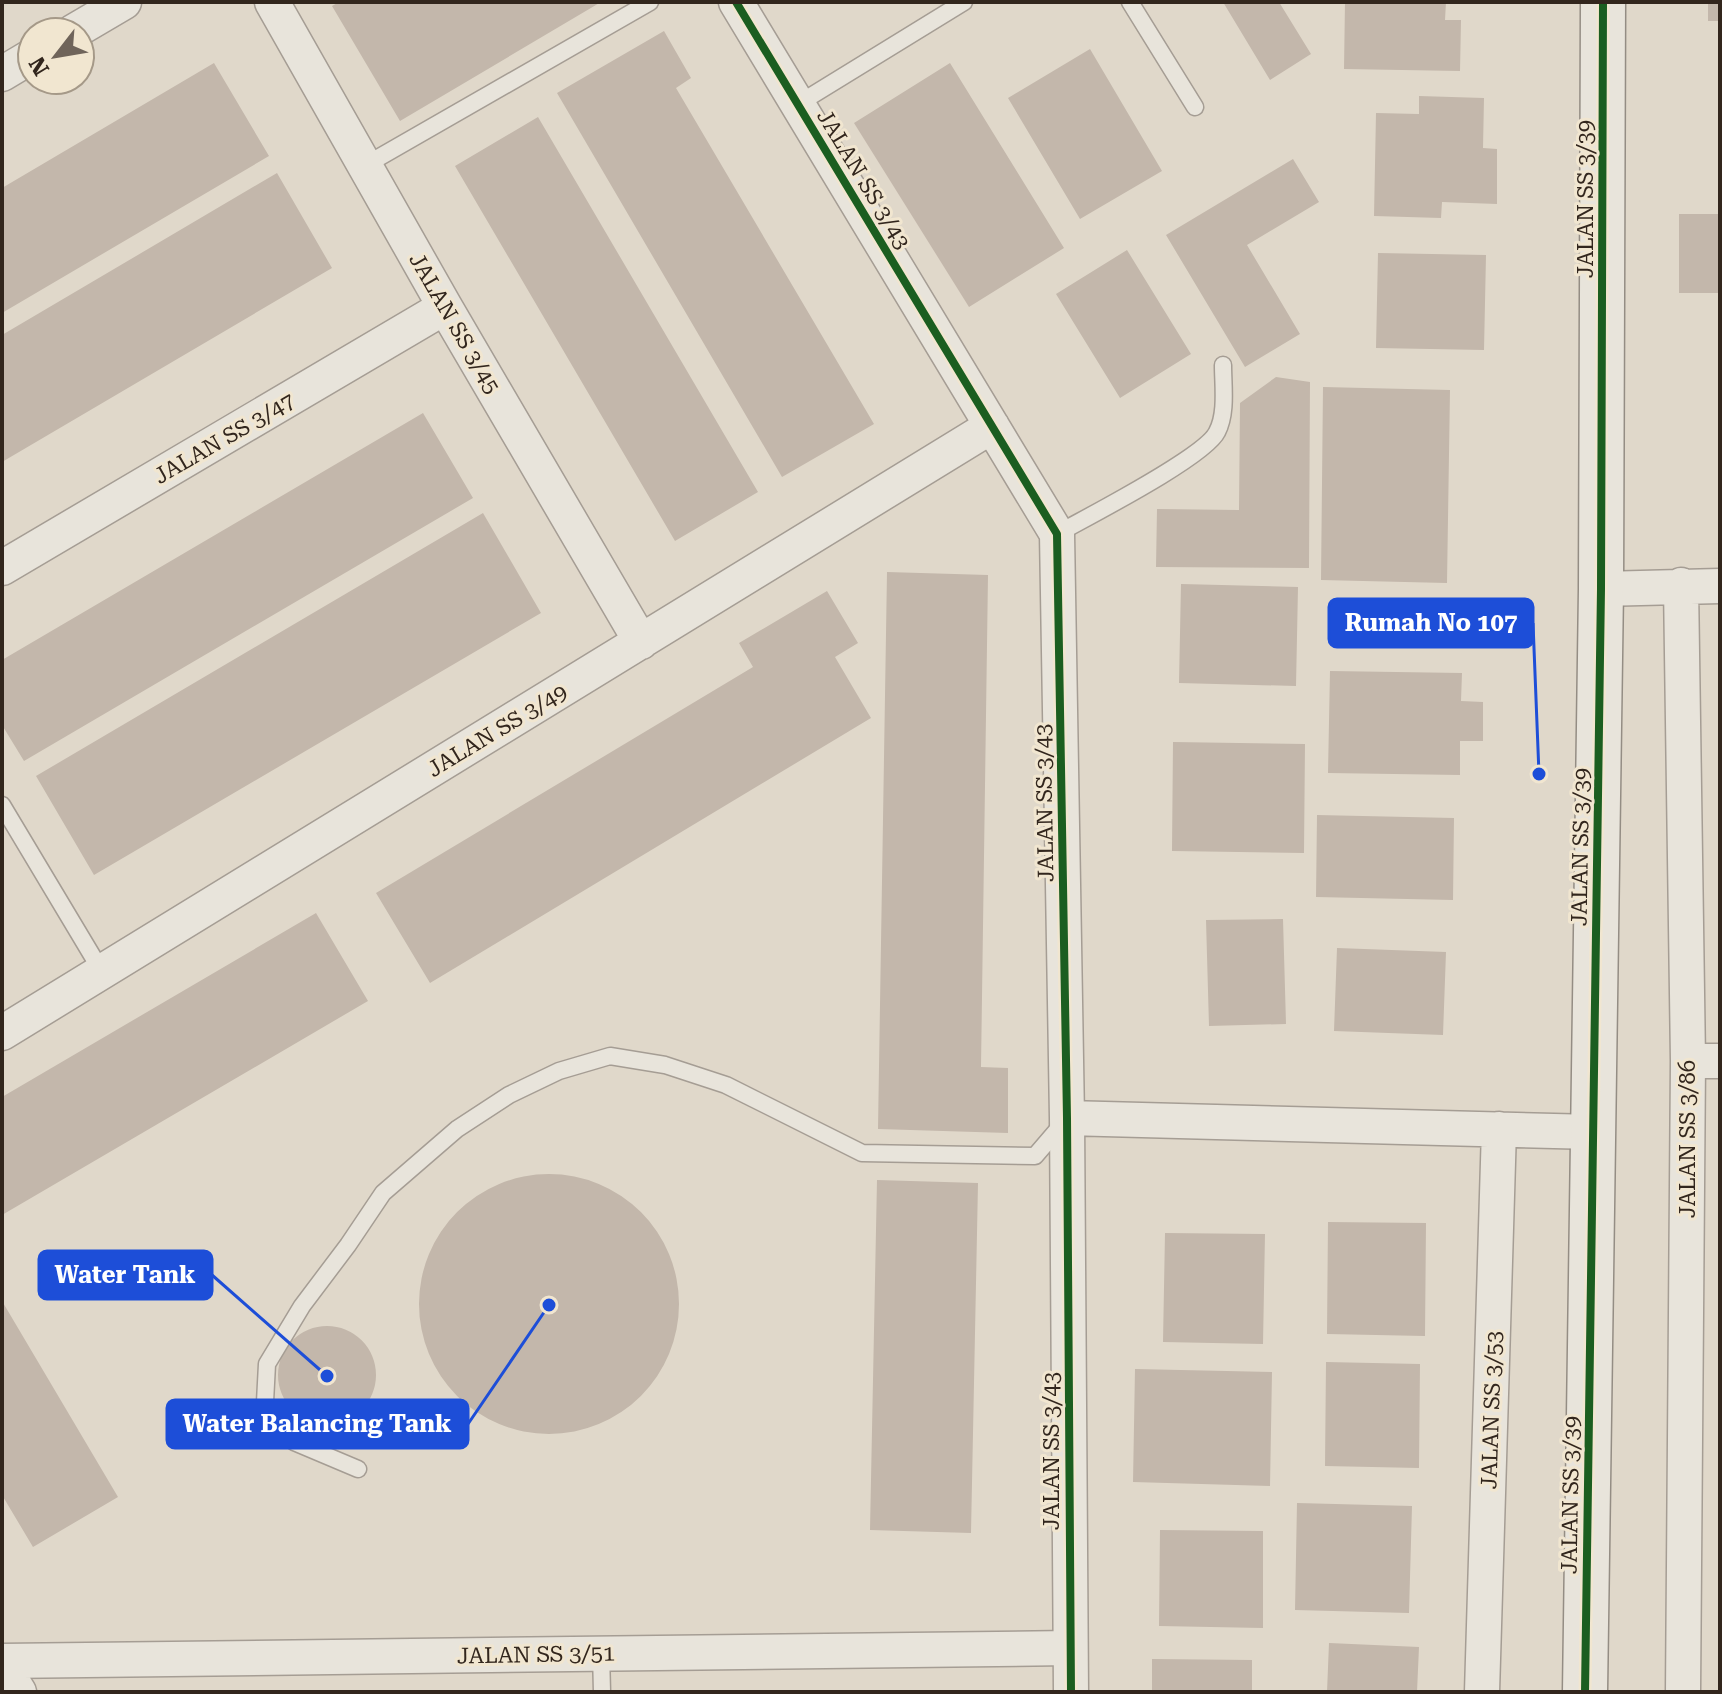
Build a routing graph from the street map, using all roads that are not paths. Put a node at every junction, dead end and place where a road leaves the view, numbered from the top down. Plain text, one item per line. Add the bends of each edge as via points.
1 (124, 2) edge
2 (272, 2) edge
3 (650, 2) edge
4 (736, 2) edge
5 (964, 2) edge
6 (1130, 2) edge
7 (1603, 2) edge
8 (96, 18) edge
9 (798, 104) junction
10 (1195, 107) dead end
11 (364, 166) junction
12 (445, 307) junction
13 (1223, 365) dead end
14 (992, 426) junction
15 (1057, 534) junction
16 (2, 568) edge
17 (1681, 585) junction
18 (1720, 586) edge
19 (1601, 589) junction
20 (641, 642) junction
21 (2, 805) edge
22 (102, 972) junction
23 (2, 1033) edge
24 (1704, 1061) edge
25 (1067, 1118) junction
26 (1499, 1129) junction
27 (1594, 1132) junction
28 (358, 1469) dead end
29 (1070, 1648) junction
30 (601, 1653) junction
31 (2, 1663) edge
32 (19, 1692) edge
33 (602, 1692) edge
34 (1071, 1692) edge
35 (1482, 1692) edge
36 (1585, 1692) edge
37 (1683, 1692) edge

1 - 8 street
2 - 11 street, JALAN SS 3/45
3 - 11 lane
4 - 9 street, JALAN SS 3/43
5 - 9 lane
6 - 10 lane
7 - 19 street, JALAN SS 3/39
9 - 14 street, JALAN SS 3/43
11 - 12 street, JALAN SS 3/45
12 - 16 street, JALAN SS 3/47
12 - 20 street, JALAN SS 3/45
13 - 15 lane via 1222,416 1212,440
14 - 15 street, JALAN SS 3/43
14 - 20 street, JALAN SS 3/49
15 - 25 street, JALAN SS 3/43
17 - 18 street
17 - 19 street
17 - 24 street, JALAN SS 3/86
19 - 27 street, JALAN SS 3/39
20 - 22 street, JALAN SS 3/49
21 - 22 lane
22 - 23 street, JALAN SS 3/49
24 - 37 street, JALAN SS 3/86
25 - 26 street
25 - 28 lane via 1035,1156 862,1153 726,1085 665,1065 610,1056 559,1071 509,1095 457,1129 383,1193 267,1364 265,1402 294,1442
25 - 29 street, JALAN SS 3/43
26 - 27 street
26 - 35 street, JALAN SS 3/53
27 - 36 street, JALAN SS 3/39
29 - 30 street, JALAN SS 3/51
29 - 34 street, JALAN SS 3/43
30 - 31 street, JALAN SS 3/51
30 - 33 lane
31 - 32 street

